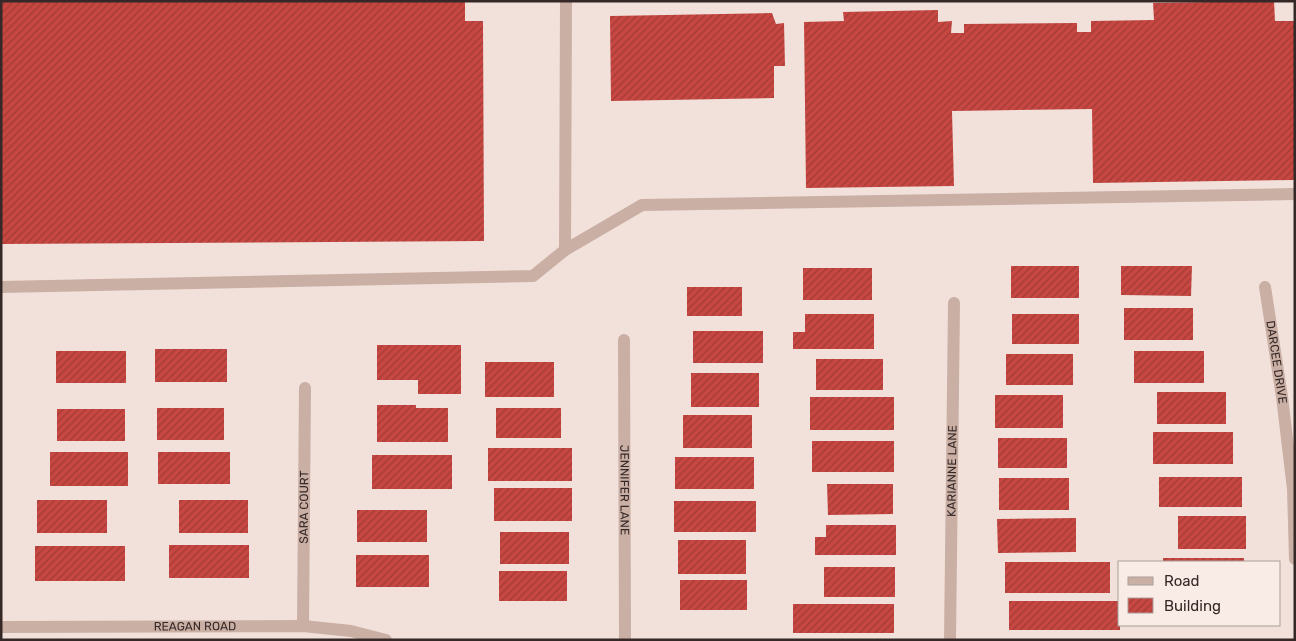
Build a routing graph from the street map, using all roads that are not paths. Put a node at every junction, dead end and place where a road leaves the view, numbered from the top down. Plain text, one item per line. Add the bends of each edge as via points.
1 (566, 1) edge
2 (1295, 194) edge
3 (565, 250) junction
4 (1, 286) edge
5 (1265, 286) dead end
6 (954, 303) dead end
7 (624, 340) dead end
8 (305, 388) dead end
9 (1295, 559) edge
10 (303, 626) junction
11 (1, 627) edge
12 (386, 640) edge
13 (625, 640) edge
14 (950, 640) edge

1 - 3 street
2 - 3 street via 642,205
3 - 4 street via 533,276
5 - 9 street, DARCEE DRIVE via 1293,489
6 - 14 street, KARIANNE LANE
7 - 13 street, JENNIFER LANE
8 - 10 street, SARA COURT
10 - 11 street, REAGAN ROAD
10 - 12 street, REAGAN ROAD via 351,631

